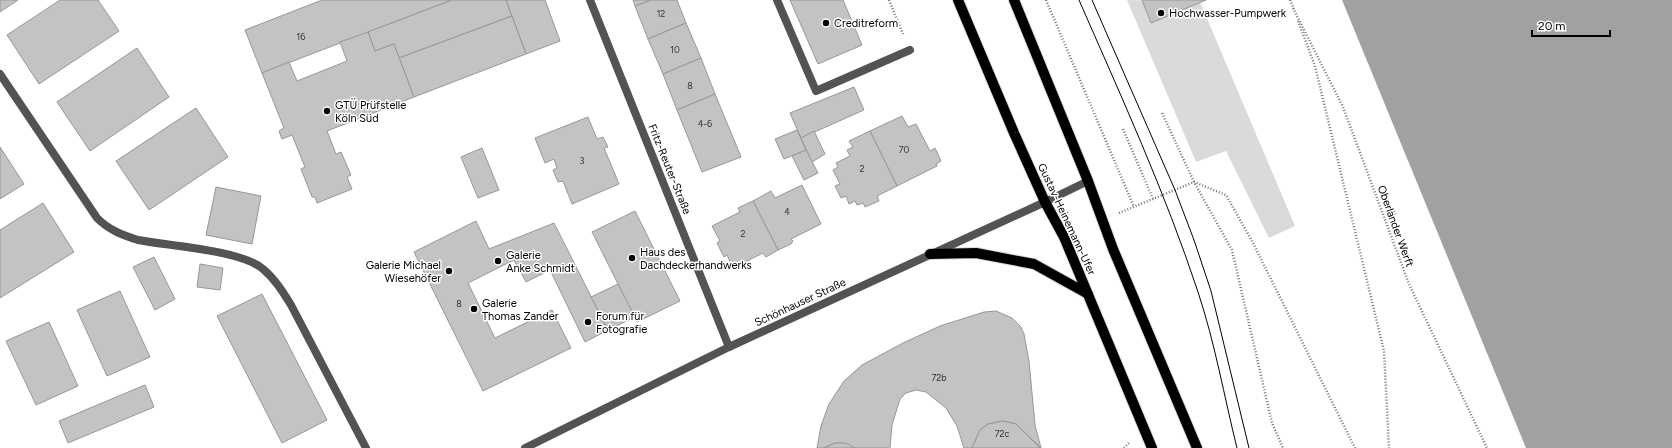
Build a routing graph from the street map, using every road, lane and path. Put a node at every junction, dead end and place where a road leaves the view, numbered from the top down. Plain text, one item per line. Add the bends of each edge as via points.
1 (590, 0) edge
2 (777, 0) edge
3 (889, 0) edge
4 (958, 0) edge
5 (1014, 0) edge
6 (1046, 0) edge
7 (1290, 0) edge
8 (1293, 8) junction
9 (910, 50) joint
10 (0, 74) edge
11 (1162, 113) dead end
12 (1123, 129) dead end
13 (1088, 180) junction
14 (1194, 182) junction
15 (1153, 199) junction
16 (1045, 202) junction
17 (930, 254) junction
18 (1088, 294) junction
19 (729, 347) junction
20 (366, 448) edge
21 (524, 448) edge
22 (1152, 448) edge
23 (1197, 448) edge
24 (1283, 448) edge
25 (1355, 448) edge
26 (1389, 448) edge
27 (1487, 448) edge

1 - 19 street, Fritz-Reuter-Straße
2 - 9 street via 816,91
3 - 9 path
4 - 16 main road, Gustav-Heinemann-Ufer
5 - 13 main road
6 - 15 path via 1134,207
7 - 8 path, Oberländer Werft
8 - 26 path, Oberländer Werft via 1316,66 1384,351
8 - 27 path, Oberländer Werft via 1343,107 1409,284
10 - 20 street via 97,218 105,226 138,240 236,256 262,269 277,284 291,305
11 - 14 path
12 - 15 path
13 - 16 street, Schönhauser Straße
13 - 23 main road
14 - 15 path
14 - 24 path via 1232,250 1272,424
14 - 25 path via 1226,195 1252,241
16 - 17 street, Schönhauser Straße
16 - 18 main road, Gustav-Heinemann-Ufer via 1064,237
17 - 18 main road via 976,253 1034,264
17 - 19 street, Schönhauser Straße
18 - 22 main road, Gustav-Heinemann-Ufer
19 - 21 street, Schönhauser Straße

